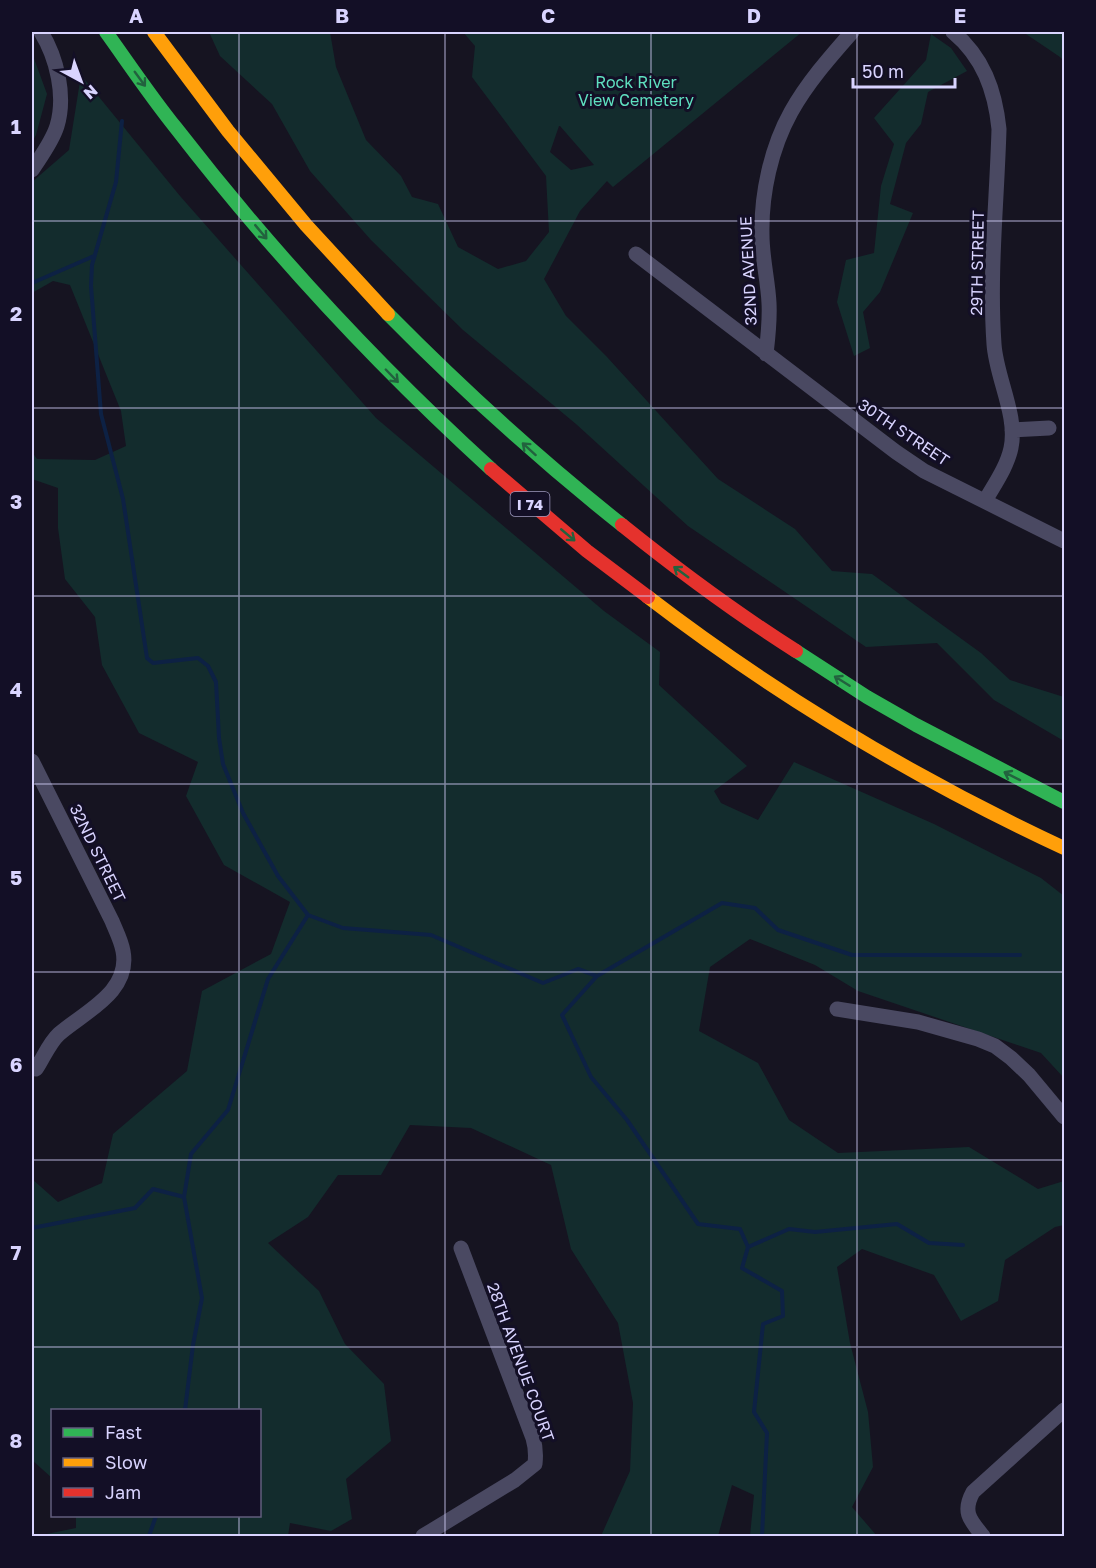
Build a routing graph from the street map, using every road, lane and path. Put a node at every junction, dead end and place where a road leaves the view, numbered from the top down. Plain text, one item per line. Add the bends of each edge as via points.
1 (41, 32) edge
2 (106, 32) edge
3 (154, 32) edge
4 (852, 32) edge
5 (953, 32) edge
6 (32, 170) edge
7 (636, 254) dead end
8 (766, 354) junction
9 (1049, 428) dead end
10 (1012, 430) junction
11 (985, 501) junction
12 (1065, 541) edge
13 (32, 761) edge
14 (1065, 802) edge
15 (1065, 848) edge
16 (837, 1009) dead end
17 (34, 1067) edge
18 (1065, 1117) edge
19 (461, 1248) dead end
20 (1065, 1410) edge
21 (423, 1536) edge
22 (983, 1536) edge

1 - 6 street via 60,85 59,113 50,143
2 -> 15 highway, I 74 via 186,141 297,275 416,400 507,485 624,580 766,681 902,764
14 -> 3 highway, I 74 via 936,736 810,661 664,560 584,497 454,381 300,220
4 - 8 street, 32ND AVENUE via 791,112 774,154 762,209 769,301
5 - 10 street, 29TH STREET via 983,67 997,110 994,341
7 - 8 street, 30TH STREET
8 - 11 street, 30TH STREET via 924,471
9 - 10 street
10 - 11 street, 29TH STREET via 1011,448
11 - 12 street, 30TH STREET
13 - 17 street, 32ND STREET via 112,921 121,942 124,964 116,987 57,1036
16 - 18 street via 918,1022 995,1046 1029,1075
19 - 21 street, 28TH AVENUE COURT via 533,1438 536,1458 535,1464 515,1480
20 - 22 street via 973,1492 967,1511

